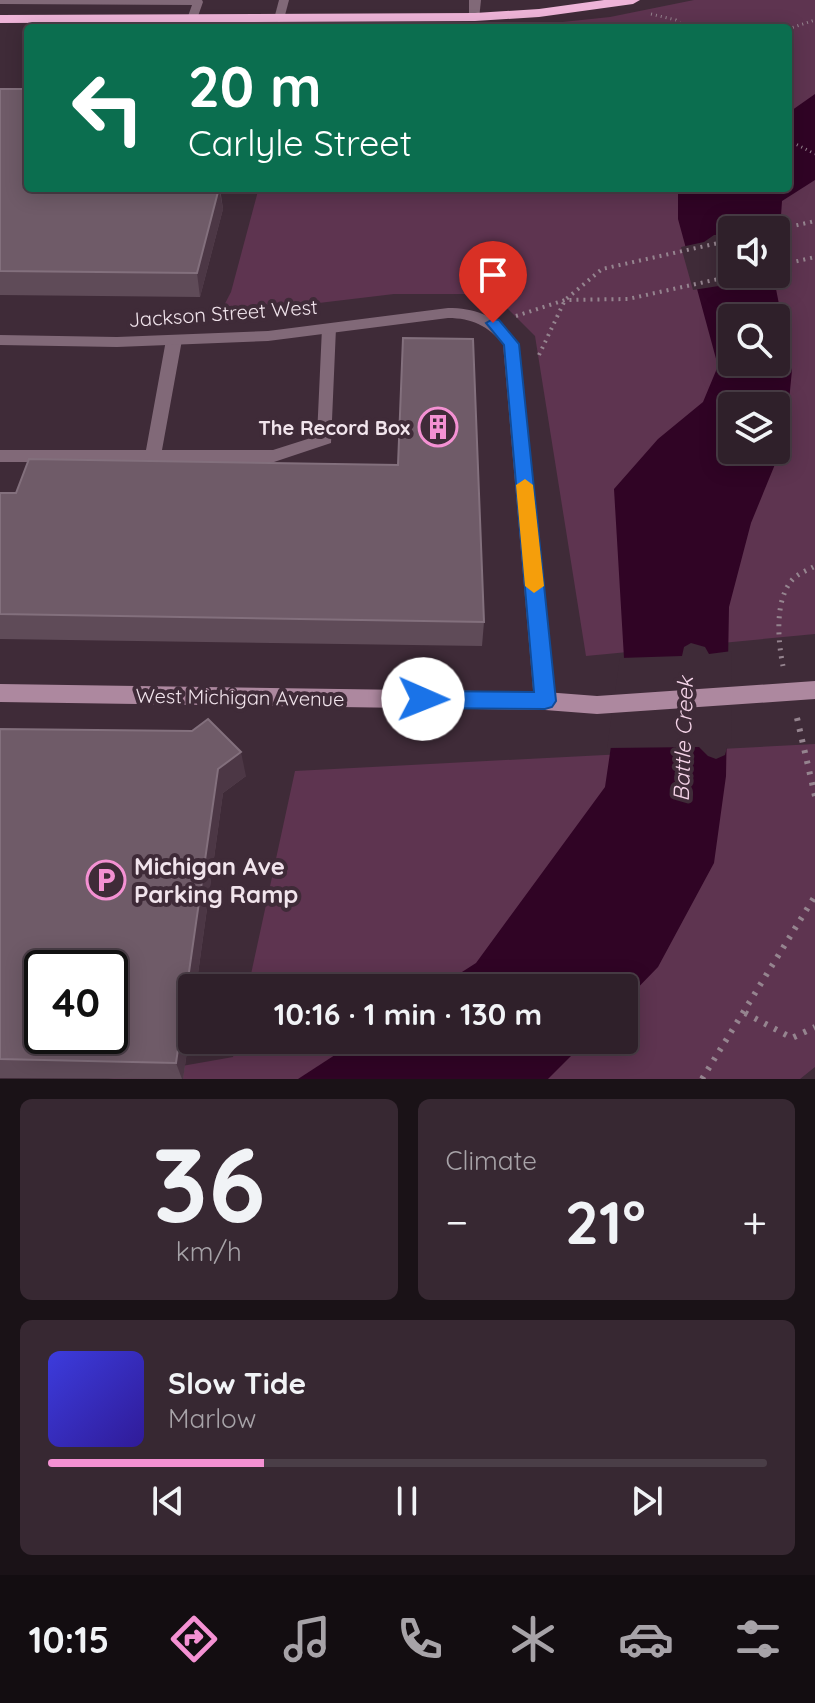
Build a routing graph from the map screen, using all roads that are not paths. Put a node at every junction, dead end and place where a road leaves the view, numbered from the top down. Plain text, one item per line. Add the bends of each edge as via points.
1 (284, 0) edge
2 (475, 0) edge
3 (633, 0) edge
4 (0, 1) edge
5 (475, 17) junction
6 (0, 19) edge
7 (192, 19) junction
8 (279, 19) junction
9 (329, 328) junction
10 (0, 340) edge
11 (174, 340) junction
12 (0, 456) edge
13 (153, 456) junction
14 (809, 691) edge
15 (0, 693) edge
16 (545, 701) junction

1 - 8 lane
2 - 5 street
3 - 5 highway
4 - 7 lane via 198,2
5 - 8 highway
6 - 7 highway
7 - 8 highway
9 - 11 street, Jackson Street West
9 - 13 lane via 325,439 274,456
9 - 16 street, Jackson Street West via 448,313 475,315 493,323 511,344
10 - 11 street, Jackson Street West
11 - 13 lane
12 - 13 lane
14 - 16 street, West Michigan Avenue via 597,705
15 - 16 street, West Michigan Avenue

